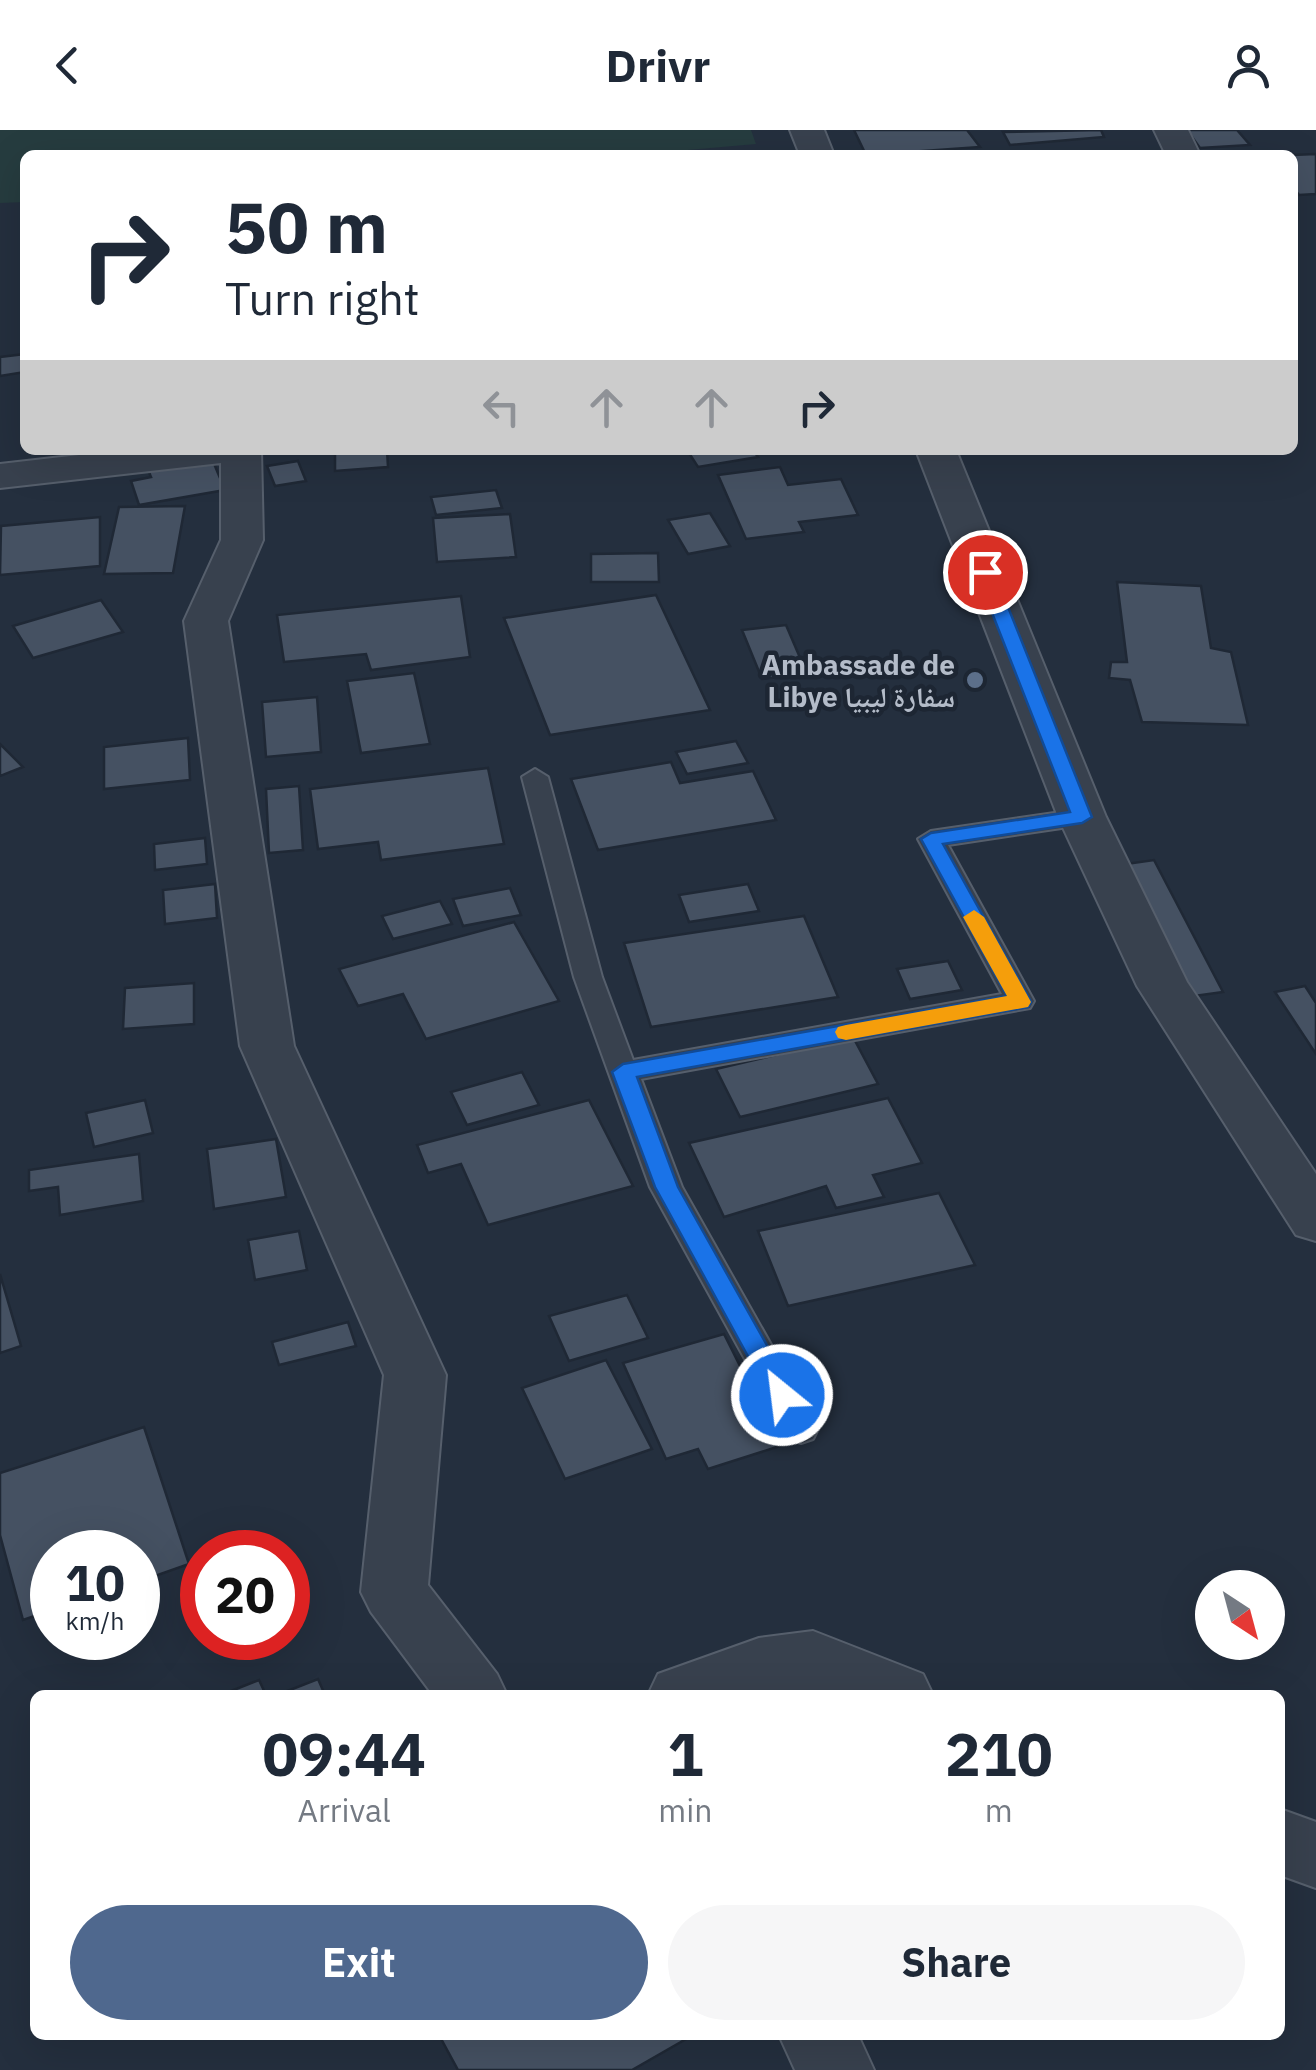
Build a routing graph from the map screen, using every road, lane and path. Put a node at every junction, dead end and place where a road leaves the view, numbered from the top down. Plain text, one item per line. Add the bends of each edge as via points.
1 (148, 455) edge
2 (241, 455) edge
3 (938, 455) edge
4 (81, 459) edge
5 (0, 476) edge
6 (535, 777) dead end
7 (1082, 817) junction
8 (623, 1072) junction
9 (1316, 1220) edge
10 (801, 1430) dead end
11 (469, 1690) edge
12 (696, 1690) edge
13 (886, 1690) edge
14 (1285, 1844) edge
15 (1316, 1854) edge
16 (820, 2040) edge
17 (836, 2070) edge

1 - 4 street
2 - 11 street via 242,540 206,622 267,1046 414,1375 394,1592
3 - 7 street
4 - 5 street
6 - 8 lane via 588,977
7 - 8 lane via 931,839 1020,1002
7 - 9 street via 1163,986
8 - 10 lane via 666,1187
12 - 13 street via 759,1667 813,1660
14 - 15 street
16 - 17 street

